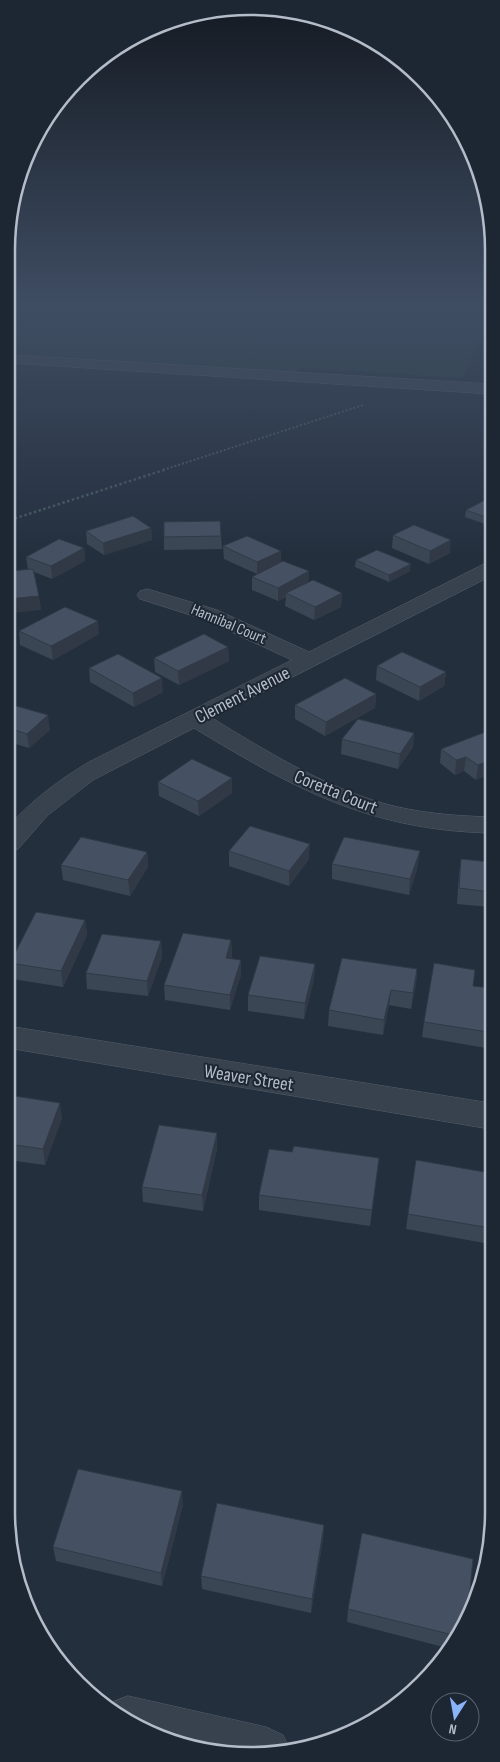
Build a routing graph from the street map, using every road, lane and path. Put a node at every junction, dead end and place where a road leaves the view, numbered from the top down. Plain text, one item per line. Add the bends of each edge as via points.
1 (370, 403) dead end
2 (15, 518) edge
3 (485, 571) edge
4 (147, 595) dead end
5 (308, 660) junction
6 (195, 718) junction
7 (485, 825) edge
8 (15, 835) edge
9 (15, 1038) edge
10 (485, 1115) edge
11 (152, 1726) edge
12 (242, 1746) edge

1 - 2 path
3 - 5 street, Clement Avenue
4 - 5 street, Hannibal Court via 191,606 251,630
5 - 6 street, Clement Avenue
6 - 7 street, Coretta Court via 271,763 334,795 385,812
6 - 8 street, Clement Avenue via 64,787
9 - 10 street, Weaver Street
11 - 12 street

